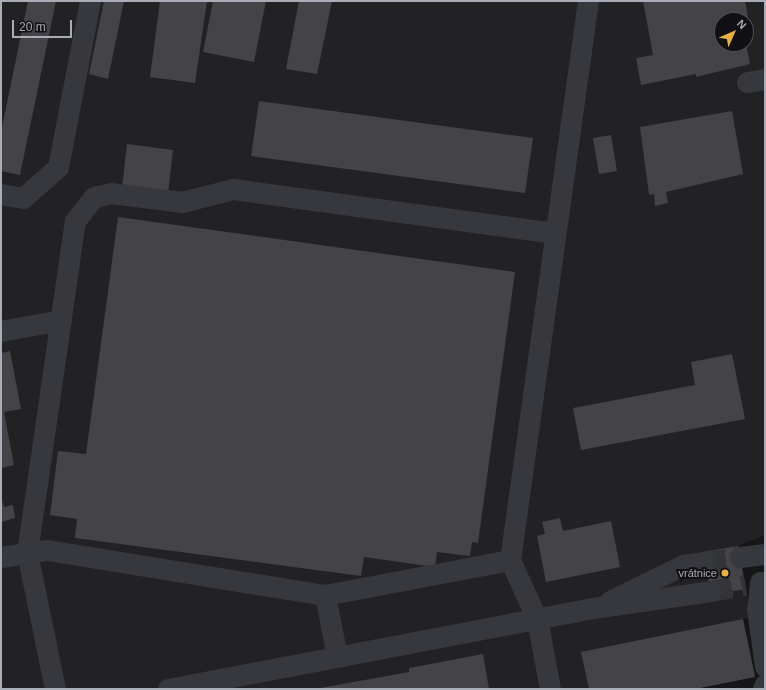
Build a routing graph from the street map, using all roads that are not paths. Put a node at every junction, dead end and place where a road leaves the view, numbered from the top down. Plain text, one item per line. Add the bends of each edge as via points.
1 (90, 1) edge
2 (588, 1) edge
3 (1, 194) edge
4 (554, 233) junction
5 (60, 320) junction
6 (1, 331) edge
7 (27, 553) junction
8 (765, 554) edge
9 (1, 557) edge
10 (740, 557) tunnel mouth
11 (510, 560) junction
12 (705, 562) tunnel mouth
13 (757, 582) edge
14 (710, 591) tunnel mouth
15 (325, 595) junction
16 (593, 608) junction
17 (536, 619) junction
18 (337, 657) junction
19 (765, 666) edge
20 (765, 684) edge
21 (54, 689) edge
22 (168, 689) edge
23 (550, 689) edge
24 (763, 689) edge

1 - 3 lane via 58,167 23,198
2 - 4 lane
4 - 5 lane via 246,190 233,189 182,202 111,193 94,197 75,221
4 - 11 lane
5 - 6 lane
5 - 7 lane
7 - 9 lane
7 - 15 lane via 47,550
7 - 21 lane
8 - 10 lane
11 - 15 lane
11 - 17 lane
12 - 16 lane via 682,565
13 - 19 lane via 757,609
14 - 16 lane
15 - 18 lane
16 - 17 lane
17 - 18 lane
17 - 23 lane
18 - 22 lane
20 - 24 lane

